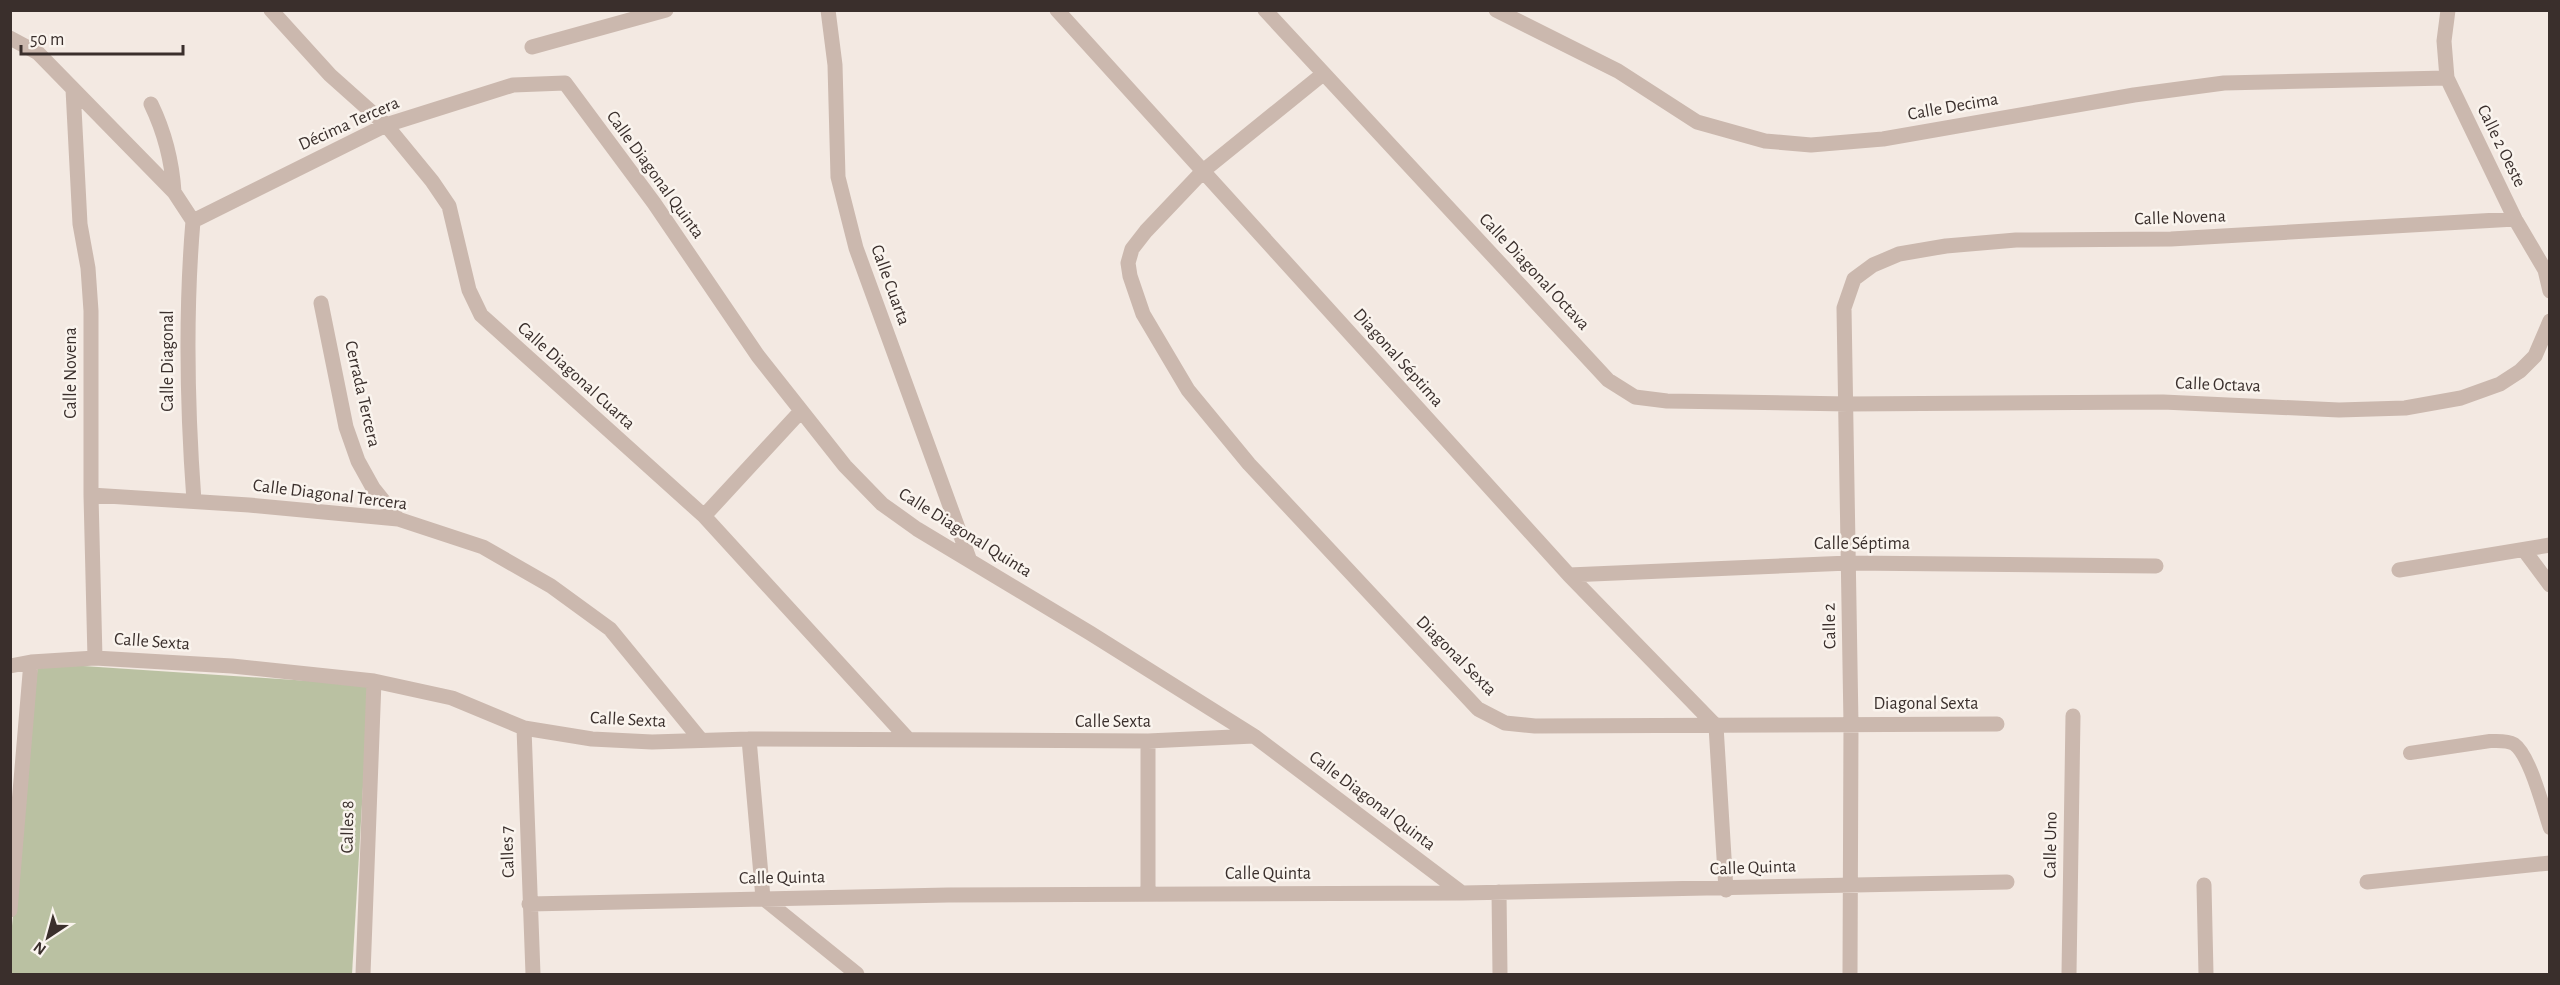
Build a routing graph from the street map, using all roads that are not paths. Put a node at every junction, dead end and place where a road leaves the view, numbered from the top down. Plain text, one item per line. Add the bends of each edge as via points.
1 (271, 10) edge
2 (666, 10) edge
3 (828, 10) edge
4 (1057, 10) edge
5 (1265, 10) edge
6 (1497, 10) edge
7 (2448, 10) edge
8 (10, 38) edge
9 (532, 46) dead end
10 (1323, 74) junction
11 (2447, 78) junction
12 (565, 83) joint
13 (73, 89) junction
14 (151, 104) dead end
15 (386, 125) junction
16 (1203, 171) junction
17 (174, 192) junction
18 (2516, 219) junction
19 (193, 221) junction
20 (1854, 279) joint
21 (2550, 291) edge
22 (321, 303) dead end
23 (2550, 321) edge
24 (1848, 404) junction
25 (801, 411) junction
26 (91, 495) junction
27 (194, 501) junction
28 (704, 516) junction
29 (398, 519) junction
30 (2550, 545) edge
31 (2524, 549) junction
32 (970, 561) junction
33 (1849, 562) junction
34 (2156, 566) dead end
35 (2399, 570) dead end
36 (1569, 575) junction
37 (2550, 585) edge
38 (95, 658) junction
39 (31, 662) junction
40 (10, 666) edge
41 (374, 681) junction
42 (2073, 716) dead end
43 (1851, 724) junction
44 (1997, 724) dead end
45 (1716, 726) junction
46 (524, 728) junction
47 (1254, 736) junction
48 (749, 739) junction
49 (908, 739) junction
50 (701, 740) junction
51 (1148, 741) junction
52 (2410, 753) dead end
53 (2550, 828) edge
54 (2550, 863) edge
55 (2007, 882) dead end
56 (2367, 882) dead end
57 (1849, 884) junction
58 (2204, 885) dead end
59 (1726, 890) junction
60 (1499, 892) junction
61 (1462, 893) junction
62 (1148, 894) junction
63 (763, 898) junction
64 (529, 904) junction
65 (10, 910) edge
66 (363, 975) edge
67 (533, 975) edge
68 (857, 975) edge
69 (1500, 975) edge
70 (1850, 975) edge
71 (2069, 975) edge
72 (2206, 975) edge

1 - 15 street, Calle Diagonal Cuarta via 330,75
2 - 9 street
3 - 32 street, Calle Cuarta via 835,65 838,177 856,248
4 - 16 street, Diagonal Séptima
5 - 10 street, Calle Diagonal Octava
6 - 11 street, Calle Decima via 1618,71 1697,122 1765,141 1811,145 1883,139 2224,83
7 - 11 street, Calle 2 Oeste via 2444,41
8 - 13 street via 38,53
10 - 16 street, Diagonal Sexta
10 - 24 street, Calle Diagonal Octava via 1608,380 1635,397
11 - 18 street, Calle 2 Oeste
12 - 15 street, Décima Tercera via 513,85
12 - 25 street, Calle Diagonal Quinta
13 - 17 street
13 - 26 street, Calle Novena via 80,224 91,311
14 - 17 street via 162,126
15 - 19 street, Décima Tercera
15 - 28 street, Calle Diagonal Cuarta via 449,206 469,290 481,315
16 - 36 street, Diagonal Séptima
16 - 45 street, Diagonal Sexta via 1132,249 1130,276 1143,314 1188,390 1249,464 1478,709 1505,723 1535,726
17 - 19 street
18 - 20 street, Calle Novena via 2171,239 2016,240 1946,246 1899,254 1873,265
18 - 21 street, Calle 2 Oeste via 2545,270
19 - 27 street, Calle Diagonal via 186,375
20 - 24 street, Calle 2 via 1844,308
22 - 29 street, Cerrada Tercera via 346,427 373,488
23 - 24 street, Calle Octava via 2535,356 2500,384 2461,398 2405,408 2339,410 2163,402
24 - 33 street, Calle 2
25 - 28 street
25 - 32 street, Calle Diagonal Quinta via 882,504
26 - 27 street, Calle Diagonal Tercera
26 - 38 street, Calle Novena
27 - 29 street, Calle Diagonal Tercera
28 - 49 street, Calle Diagonal Cuarta
29 - 50 street, Calle Diagonal Tercera via 483,547 551,586 610,629
30 - 31 street
31 - 35 street
31 - 37 street
32 - 47 street, Calle Diagonal Quinta
33 - 34 street, Calle Séptima
33 - 36 street, Calle Séptima
33 - 43 street, Calle 2
36 - 45 street, Diagonal Séptima
38 - 39 street, Calle Sexta
38 - 41 street, Calle Sexta via 232,666
39 - 40 street, Calle Sexta
39 - 65 street
41 - 46 street, Calle Sexta via 452,698
41 - 66 street, Calles 8
42 - 71 street, Calle Uno
43 - 44 street, Diagonal Sexta
43 - 45 street, Diagonal Sexta
43 - 57 street, Calle 2
45 - 59 street
46 - 50 street, Calle Sexta via 592,739
46 - 64 street, Calles 7
47 - 51 street, Calle Sexta
47 - 61 street, Calle Diagonal Quinta
48 - 49 street, Calle Sexta
48 - 50 street, Calle Sexta
48 - 63 street
49 - 51 street, Calle Sexta
51 - 62 street
52 - 53 lane via 2490,741 2514,744 2523,754
54 - 56 street
55 - 57 street, Calle Quinta
57 - 59 street, Calle Quinta
57 - 70 street, Calle 2
58 - 72 street
59 - 60 street, Calle Quinta
60 - 61 street, Calle Quinta
60 - 69 street
61 - 62 street, Calle Quinta
62 - 63 street, Calle Quinta
63 - 64 street, Calle Quinta
63 - 68 street
64 - 67 street, Calles 7

